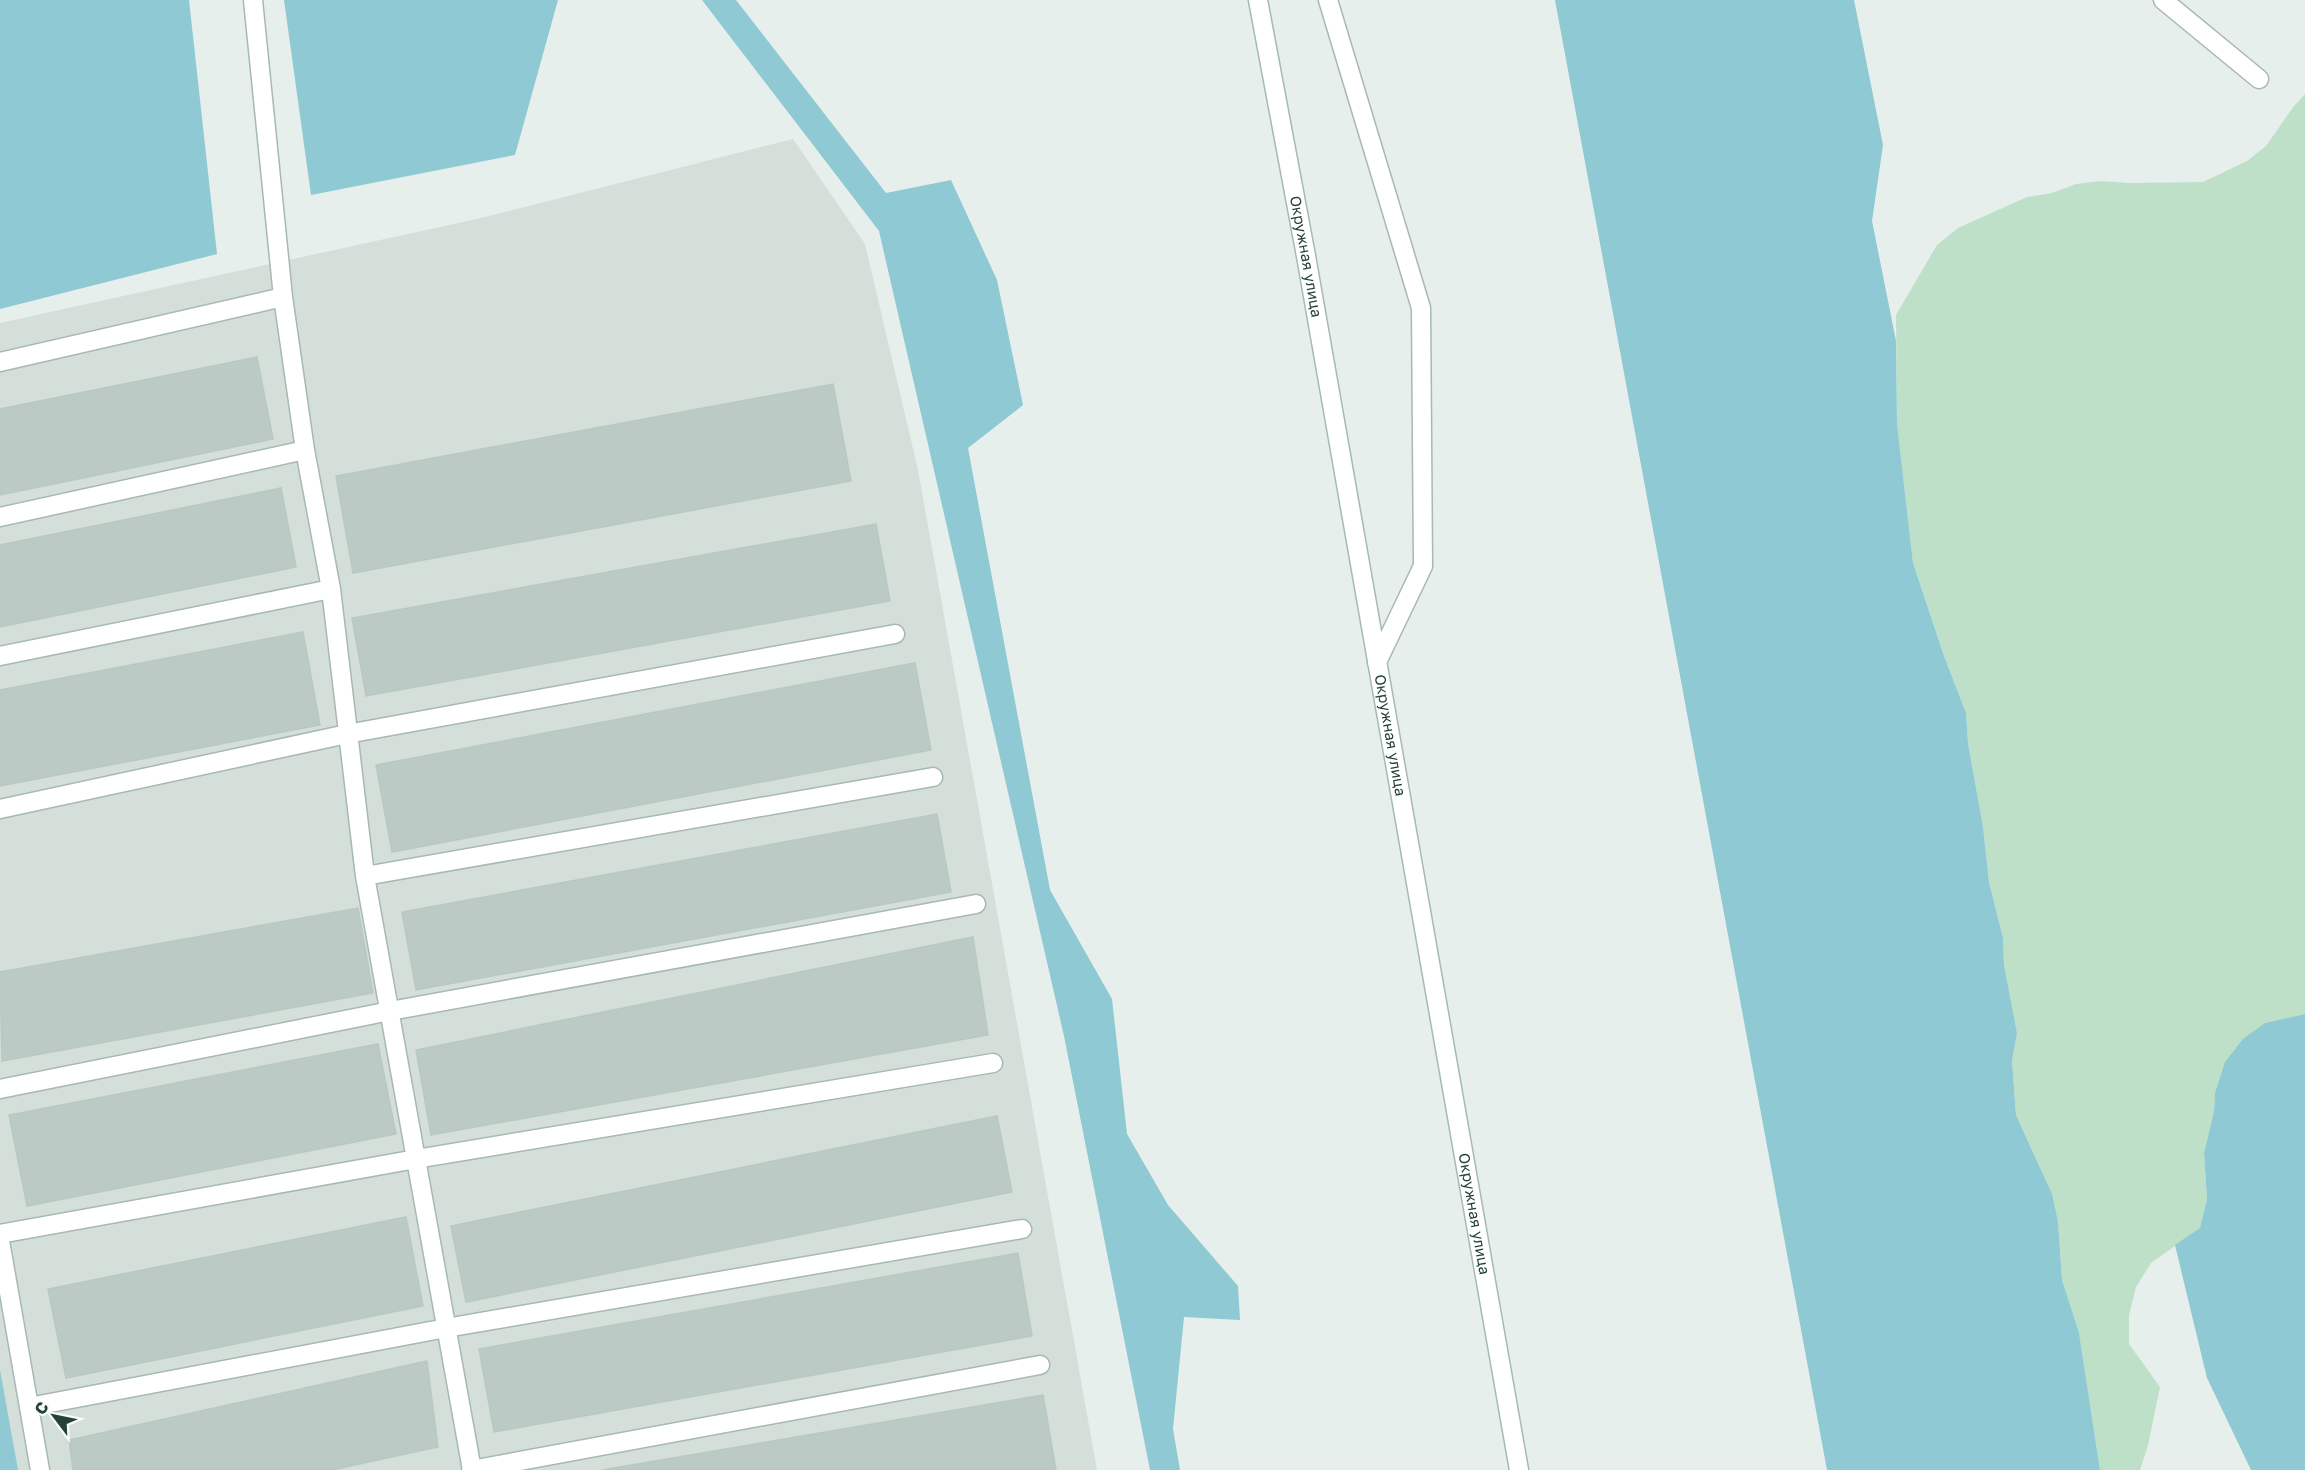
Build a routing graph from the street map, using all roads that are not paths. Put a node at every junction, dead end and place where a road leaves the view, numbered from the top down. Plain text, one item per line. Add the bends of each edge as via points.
1 (253, 0) edge
2 (1258, 0) edge
3 (1328, 0) edge
4 (2163, 0) edge
5 (2259, 79) dead end
6 (283, 297) junction
7 (0, 362) edge
8 (305, 450) junction
9 (0, 517) edge
10 (331, 589) junction
11 (895, 634) dead end
12 (0, 656) edge
13 (1377, 662) junction
14 (347, 734) junction
15 (933, 777) dead end
16 (0, 809) edge
17 (365, 876) junction
18 (976, 904) dead end
19 (390, 1011) junction
20 (993, 1063) dead end
21 (0, 1089) edge
22 (416, 1159) junction
23 (1022, 1229) dead end
24 (0, 1234) edge
25 (0, 1241) edge
26 (446, 1328) junction
27 (1040, 1365) dead end
28 (29, 1407) junction
29 (40, 1470) edge
30 (471, 1470) edge
31 (1519, 1470) edge

1 - 6 main road
2 - 13 main road, Окружная улица
3 - 13 main road via 1421,308 1423,566
4 - 5 main road
6 - 7 main road
6 - 8 main road
8 - 9 main road
8 - 10 main road
10 - 12 main road
10 - 14 main road
11 - 14 main road
13 - 31 main road, Окружная улица
14 - 16 main road
14 - 17 main road
15 - 17 main road
17 - 19 main road
18 - 19 main road
19 - 21 main road
19 - 22 main road
20 - 22 main road
22 - 24 main road
22 - 26 main road
23 - 26 main road
25 - 28 main road
26 - 28 main road
26 - 30 main road
27 - 30 main road
28 - 29 main road

